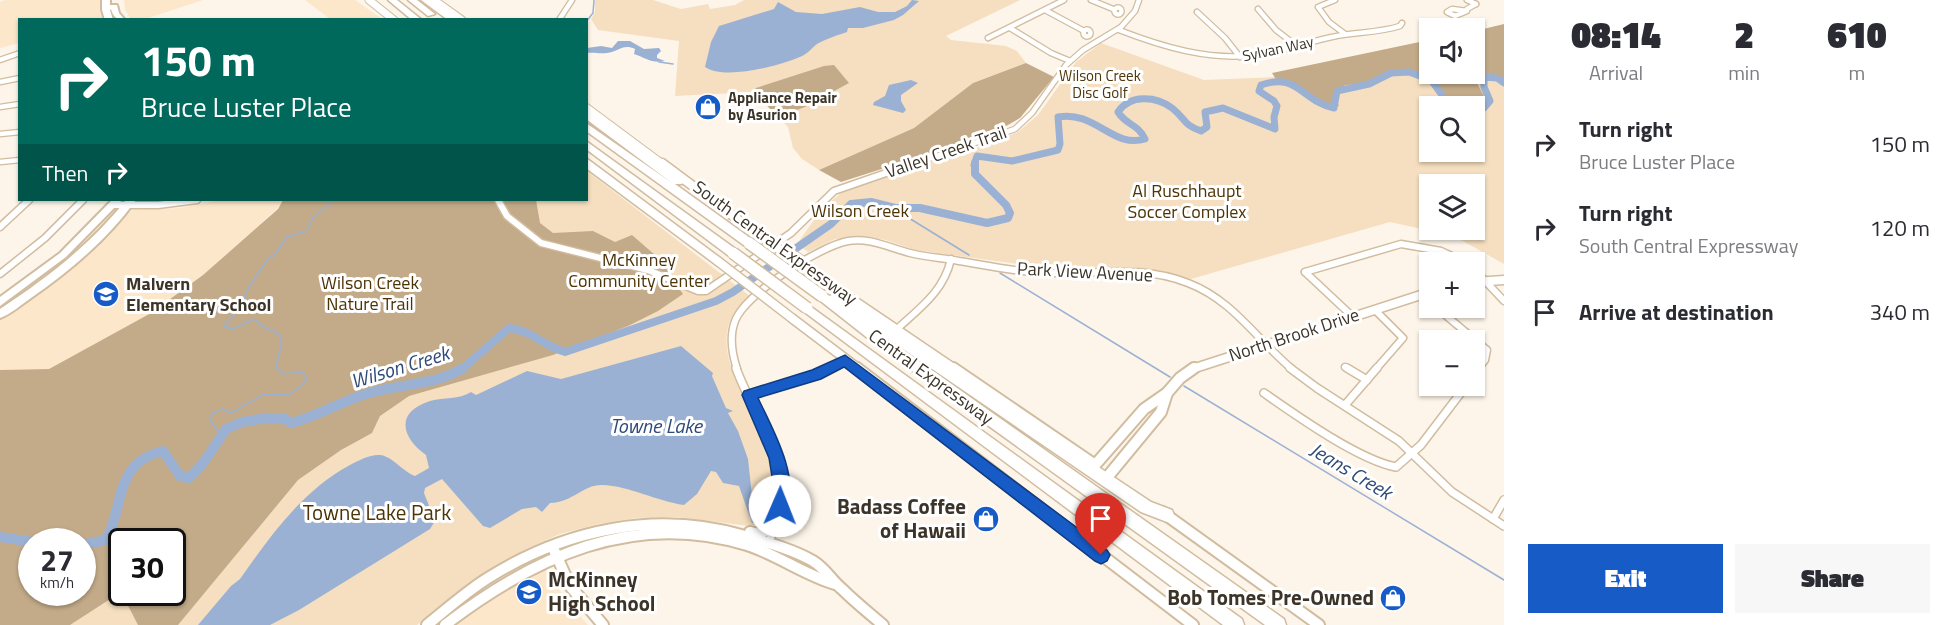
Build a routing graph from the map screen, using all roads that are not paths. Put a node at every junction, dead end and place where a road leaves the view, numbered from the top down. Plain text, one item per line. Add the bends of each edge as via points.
1 (118, 0) edge
2 (369, 0) edge
3 (392, 0) edge
4 (412, 0) edge
5 (425, 0) edge
6 (434, 0) edge
7 (572, 0) edge
8 (1064, 0) edge
9 (1091, 0) edge
10 (1139, 0) edge
11 (1335, 0) edge
12 (1467, 0) edge
13 (106, 4) edge
14 (1113, 9) dead end
15 (1258, 9) dead end
16 (1467, 9) dead end
17 (1045, 10) junction
18 (1197, 12) dead end
19 (120, 18) edge
20 (122, 18) edge
21 (392, 18) edge
22 (415, 18) edge
23 (436, 18) edge
24 (451, 18) edge
25 (459, 18) edge
26 (560, 18) edge
27 (1402, 23) dead end
28 (1010, 28) junction
29 (1119, 30) junction
30 (1084, 31) dead end
31 (1345, 34) junction
32 (988, 38) dead end
33 (1298, 47) junction
34 (18, 54) edge
35 (1240, 57) junction
36 (0, 60) edge
37 (1070, 61) junction
38 (18, 78) edge
39 (0, 82) edge
40 (18, 104) edge
41 (0, 107) edge
42 (588, 107) edge
43 (588, 115) edge
44 (588, 127) edge
45 (18, 132) edge
46 (0, 134) edge
47 (588, 145) edge
48 (18, 160) edge
49 (1, 164) edge
50 (588, 164) edge
51 (28, 201) edge
52 (82, 201) edge
53 (189, 201) edge
54 (499, 201) edge
55 (122, 202) edge
56 (705, 211) junction
57 (0, 227) edge
58 (781, 245) junction
59 (1443, 252) edge
60 (801, 259) junction
61 (951, 259) junction
62 (0, 274) edge
63 (1504, 280) edge
64 (1486, 281) joint
65 (828, 292) junction
66 (1419, 298) edge
67 (1504, 301) edge
68 (0, 302) edge
69 (1375, 310) junction
70 (0, 314) edge
71 (1352, 316) junction
72 (1449, 318) edge
73 (897, 329) junction
74 (1463, 330) edge
75 (1265, 344) junction
76 (845, 360) junction
77 (1345, 367) dead end
78 (1366, 380) junction
79 (1167, 393) junction
80 (1264, 393) dead end
81 (749, 395) junction
82 (1458, 396) edge
83 (1345, 405) junction
84 (1130, 426) junction
85 (1143, 434) junction
86 (1413, 453) junction
87 (1095, 465) junction
88 (1109, 475) junction
89 (1504, 500) edge
90 (781, 501) junction
91 (1167, 515) junction
92 (1493, 519) junction
93 (686, 523) junction
94 (1504, 526) edge
95 (766, 547) junction
96 (554, 550) junction
97 (486, 579) junction
98 (427, 625) edge
99 (436, 625) edge
100 (444, 625) edge
101 (603, 625) edge
102 (883, 625) edge
103 (1193, 625) edge
104 (1236, 625) edge
105 (1278, 625) edge
106 (1319, 625) edge

1 - 20 main road
2 - 21 main road
3 - 22 highway
4 - 23 highway
5 - 24 highway
6 - 25 main road
7 - 26 street
8 - 17 street
9 - 14 street
10 - 29 street, Valley Creek Trail via 1134,13
11 - 31 street via 1318,7
12 - 16 street via 1476,4
13 - 19 main road via 114,7
15 - 33 street
17 - 28 street
17 - 30 street
18 - 35 street
27 - 31 street, Sylvan Way via 1384,31
28 - 32 street
28 - 37 street
29 - 35 street, Sylvan Way via 1200,54
29 - 37 street, Valley Creek Trail
31 - 33 street, Sylvan Way
33 - 35 street, Sylvan Way
34 - 36 street
37 - 58 street, Valley Creek Trail via 1015,129 834,191
38 - 39 street
40 - 41 street
42 - 65 main road, South Central Expressway, bridge
43 - 56 highway via 663,170
44 - 56 highway, Central Expressway
45 - 46 street
47 - 104 highway, Central Expressway, bridge
48 - 49 street
50 - 76 main road, bridge
51 - 57 street
52 - 62 street via 45,238
53 - 55 street via 158,205
54 - 58 street, Valley Creek Trail via 507,216 551,247 648,270 702,292
55 - 68 main road via 63,255
55 - 70 main road via 80,254
56 - 65 highway, Central Expressway, bridge via 782,267
58 - 60 street
59 - 71 street via 1401,244 1305,273
60 - 61 street, Park View Avenue via 835,244 859,240
60 - 81 street, Park View Avenue via 736,317 729,342 732,360
61 - 73 street via 940,288
61 - 75 street, Park View Avenue via 1042,272 1118,271 1178,279 1220,299
63 - 64 main road
64 - 67 street
65 - 73 main road, South Central Expressway
65 - 91 highway via 1146,507
65 - 105 highway, Central Expressway via 883,344
66 - 69 main road, North Brook Drive
69 - 71 main road, North Brook Drive
69 - 78 street via 1403,338
71 - 75 main road, North Brook Drive
72 - 74 street
73 - 87 main road, South Central Expressway
75 - 79 main road, North Brook Drive via 1194,368
75 - 83 street, Park View Avenue via 1300,377
76 - 81 street via 816,375
76 - 103 main road
77 - 78 street
78 - 83 street
79 - 84 main road, North Brook Drive via 1151,403
79 - 85 main road, North Brook Drive via 1161,412
80 - 86 street via 1386,467 1396,467
81 - 90 street, Park View Avenue via 777,458
82 - 86 street
83 - 86 street, Park View Avenue
84 - 85 main road
84 - 87 main road, North Brook Drive
85 - 88 main road, North Brook Drive
86 - 92 street, Park View Avenue via 1450,490
87 - 88 main road, South Central Expressway
88 - 91 main road, South Central Expressway
89 - 92 street
90 - 93 main road via 770,525 761,534
90 - 95 street
91 - 106 main road, South Central Expressway
92 - 94 street, Park View Avenue
93 - 95 main road via 714,527
93 - 96 main road via 620,527 579,536
95 - 96 main road via 707,536 661,534
95 - 102 main road via 821,580 835,584
96 - 97 main road via 512,564
96 - 100 main road via 495,586
96 - 101 main road via 570,586
97 - 98 main road
97 - 99 main road

